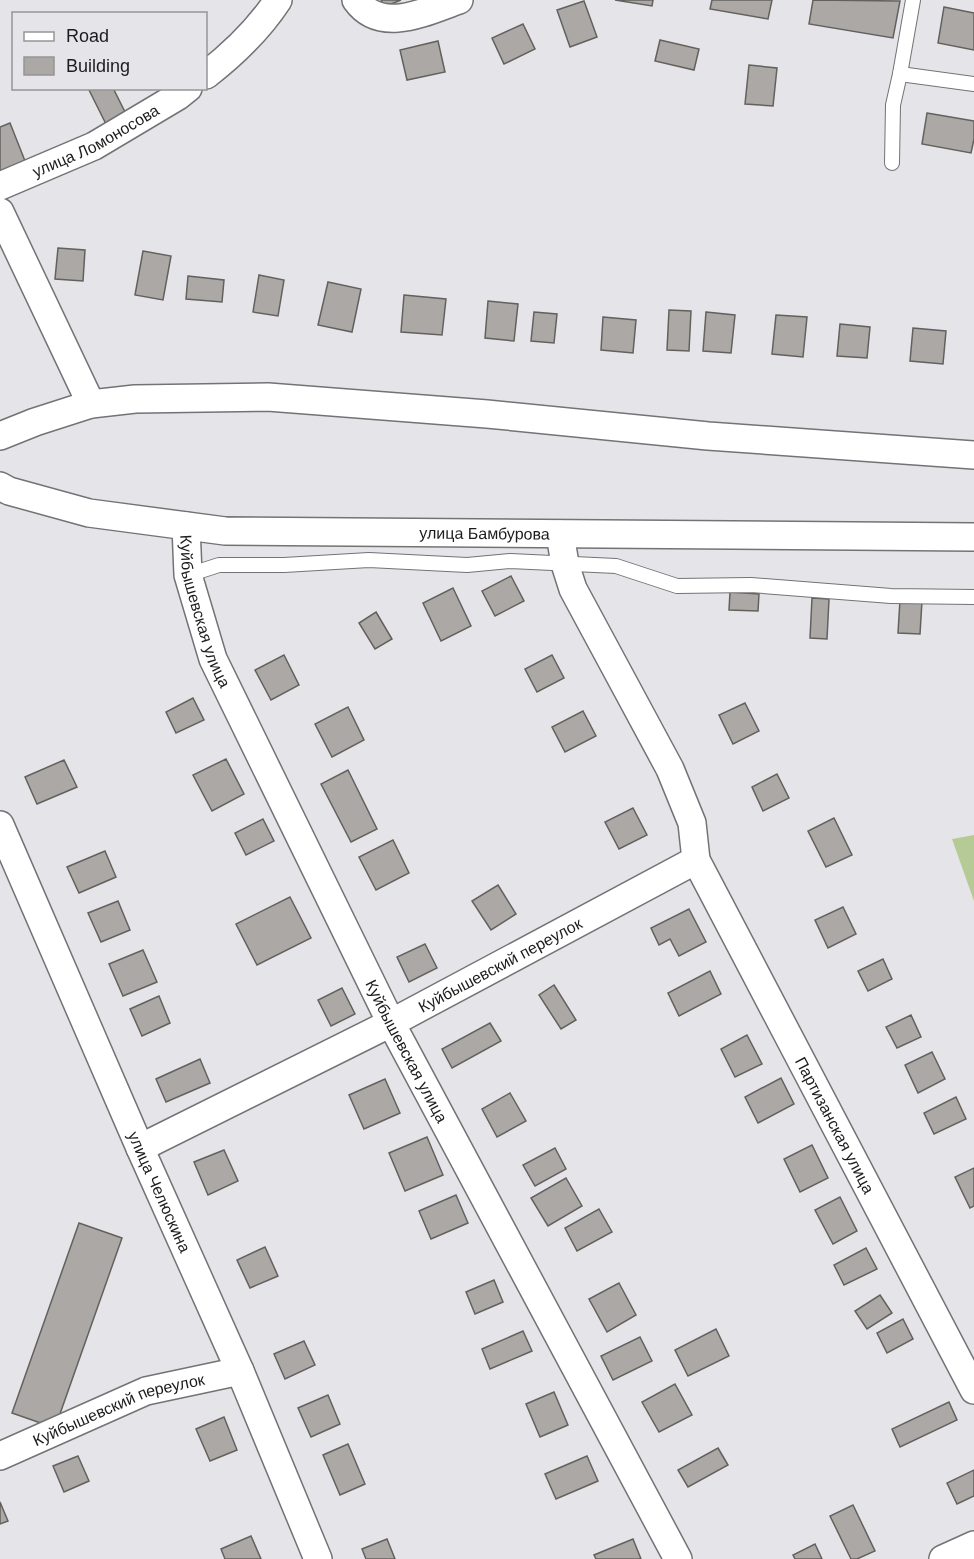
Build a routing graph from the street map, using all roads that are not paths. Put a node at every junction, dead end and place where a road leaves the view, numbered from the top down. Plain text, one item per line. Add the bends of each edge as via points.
1 (278, 0) edge
2 (356, 0) edge
3 (459, 0) edge
4 (913, 0) edge
5 (207, 74) edge
6 (900, 74) junction
7 (974, 84) edge
8 (186, 90) edge
9 (892, 163) dead end
10 (0, 186) edge
11 (0, 212) edge
12 (91, 404) junction
13 (0, 436) edge
14 (974, 455) edge
15 (0, 486) edge
16 (186, 526) junction
17 (560, 534) junction
18 (974, 537) edge
19 (565, 564) junction
20 (188, 575) junction
21 (974, 597) edge
22 (0, 825) edge
23 (696, 860) junction
24 (391, 1023) junction
25 (140, 1148) junction
26 (240, 1371) junction
27 (974, 1390) edge
28 (0, 1456) edge
29 (974, 1545) edge
30 (318, 1559) edge
31 (678, 1559) edge
32 (943, 1559) edge

1 - 5 street via 231,56
2 - 3 street via 378,17 405,18
4 - 6 lane
6 - 7 lane
6 - 9 lane via 893,105
8 - 10 street, улица Ломоносова via 94,146
11 - 12 street
12 - 13 street
12 - 14 street via 135,399 268,397
15 - 16 street, улица Бамбурова via 90,513
16 - 17 street, улица Бамбурова via 225,531
16 - 20 street, Куйбышевская улица
17 - 18 street, улица Бамбурова
17 - 19 street
19 - 20 lane via 369,560 219,565
19 - 21 lane via 615,566 677,586 751,585 891,596
19 - 23 street via 573,589 670,769 692,824
20 - 24 street, Куйбышевская улица via 213,658
22 - 25 street, улица Челюскина
23 - 24 street, Куйбышевский переулок
23 - 27 street, Партизанская улица
24 - 25 street, Куйбышевский переулок
24 - 31 street, Куйбышевская улица
25 - 26 street, улица Челюскина
26 - 28 street, Куйбышевский переулок via 146,1391
26 - 30 street, улица Челюскина
29 - 32 street

